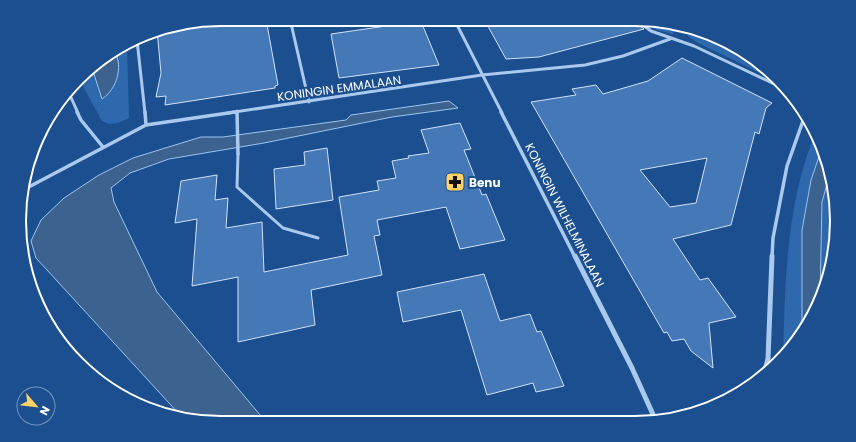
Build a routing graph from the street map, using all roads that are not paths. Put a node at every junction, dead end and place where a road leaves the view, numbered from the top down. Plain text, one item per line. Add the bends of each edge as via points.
1 (292, 26) edge
2 (458, 26) edge
3 (644, 26) edge
4 (670, 39) junction
5 (138, 45) edge
6 (482, 75) junction
7 (774, 84) edge
8 (70, 96) edge
9 (309, 102) junction
10 (237, 111) junction
11 (803, 122) edge
12 (146, 125) junction
13 (103, 147) junction
14 (238, 154) joint
15 (29, 187) edge
16 (318, 238) dead end
17 (766, 366) edge
18 (653, 415) edge

1 - 9 street
2 - 6 street, KONINGIN WILHELMINALAAN
3 - 4 street
4 - 6 street, KONINGIN EMMALAAN via 623,56 585,64
4 - 7 street via 694,46
5 - 12 street
6 - 9 street, KONINGIN EMMALAAN
6 - 18 street, KONINGIN WILHELMINALAAN via 632,368
8 - 13 street via 81,120
9 - 10 street, KONINGIN EMMALAAN
10 - 12 street, KONINGIN EMMALAAN
10 - 14 street
11 - 17 street via 787,166 773,238
12 - 13 street, KONINGIN EMMALAAN
13 - 15 street, KONINGIN EMMALAAN
14 - 16 lane via 237,187 283,228

